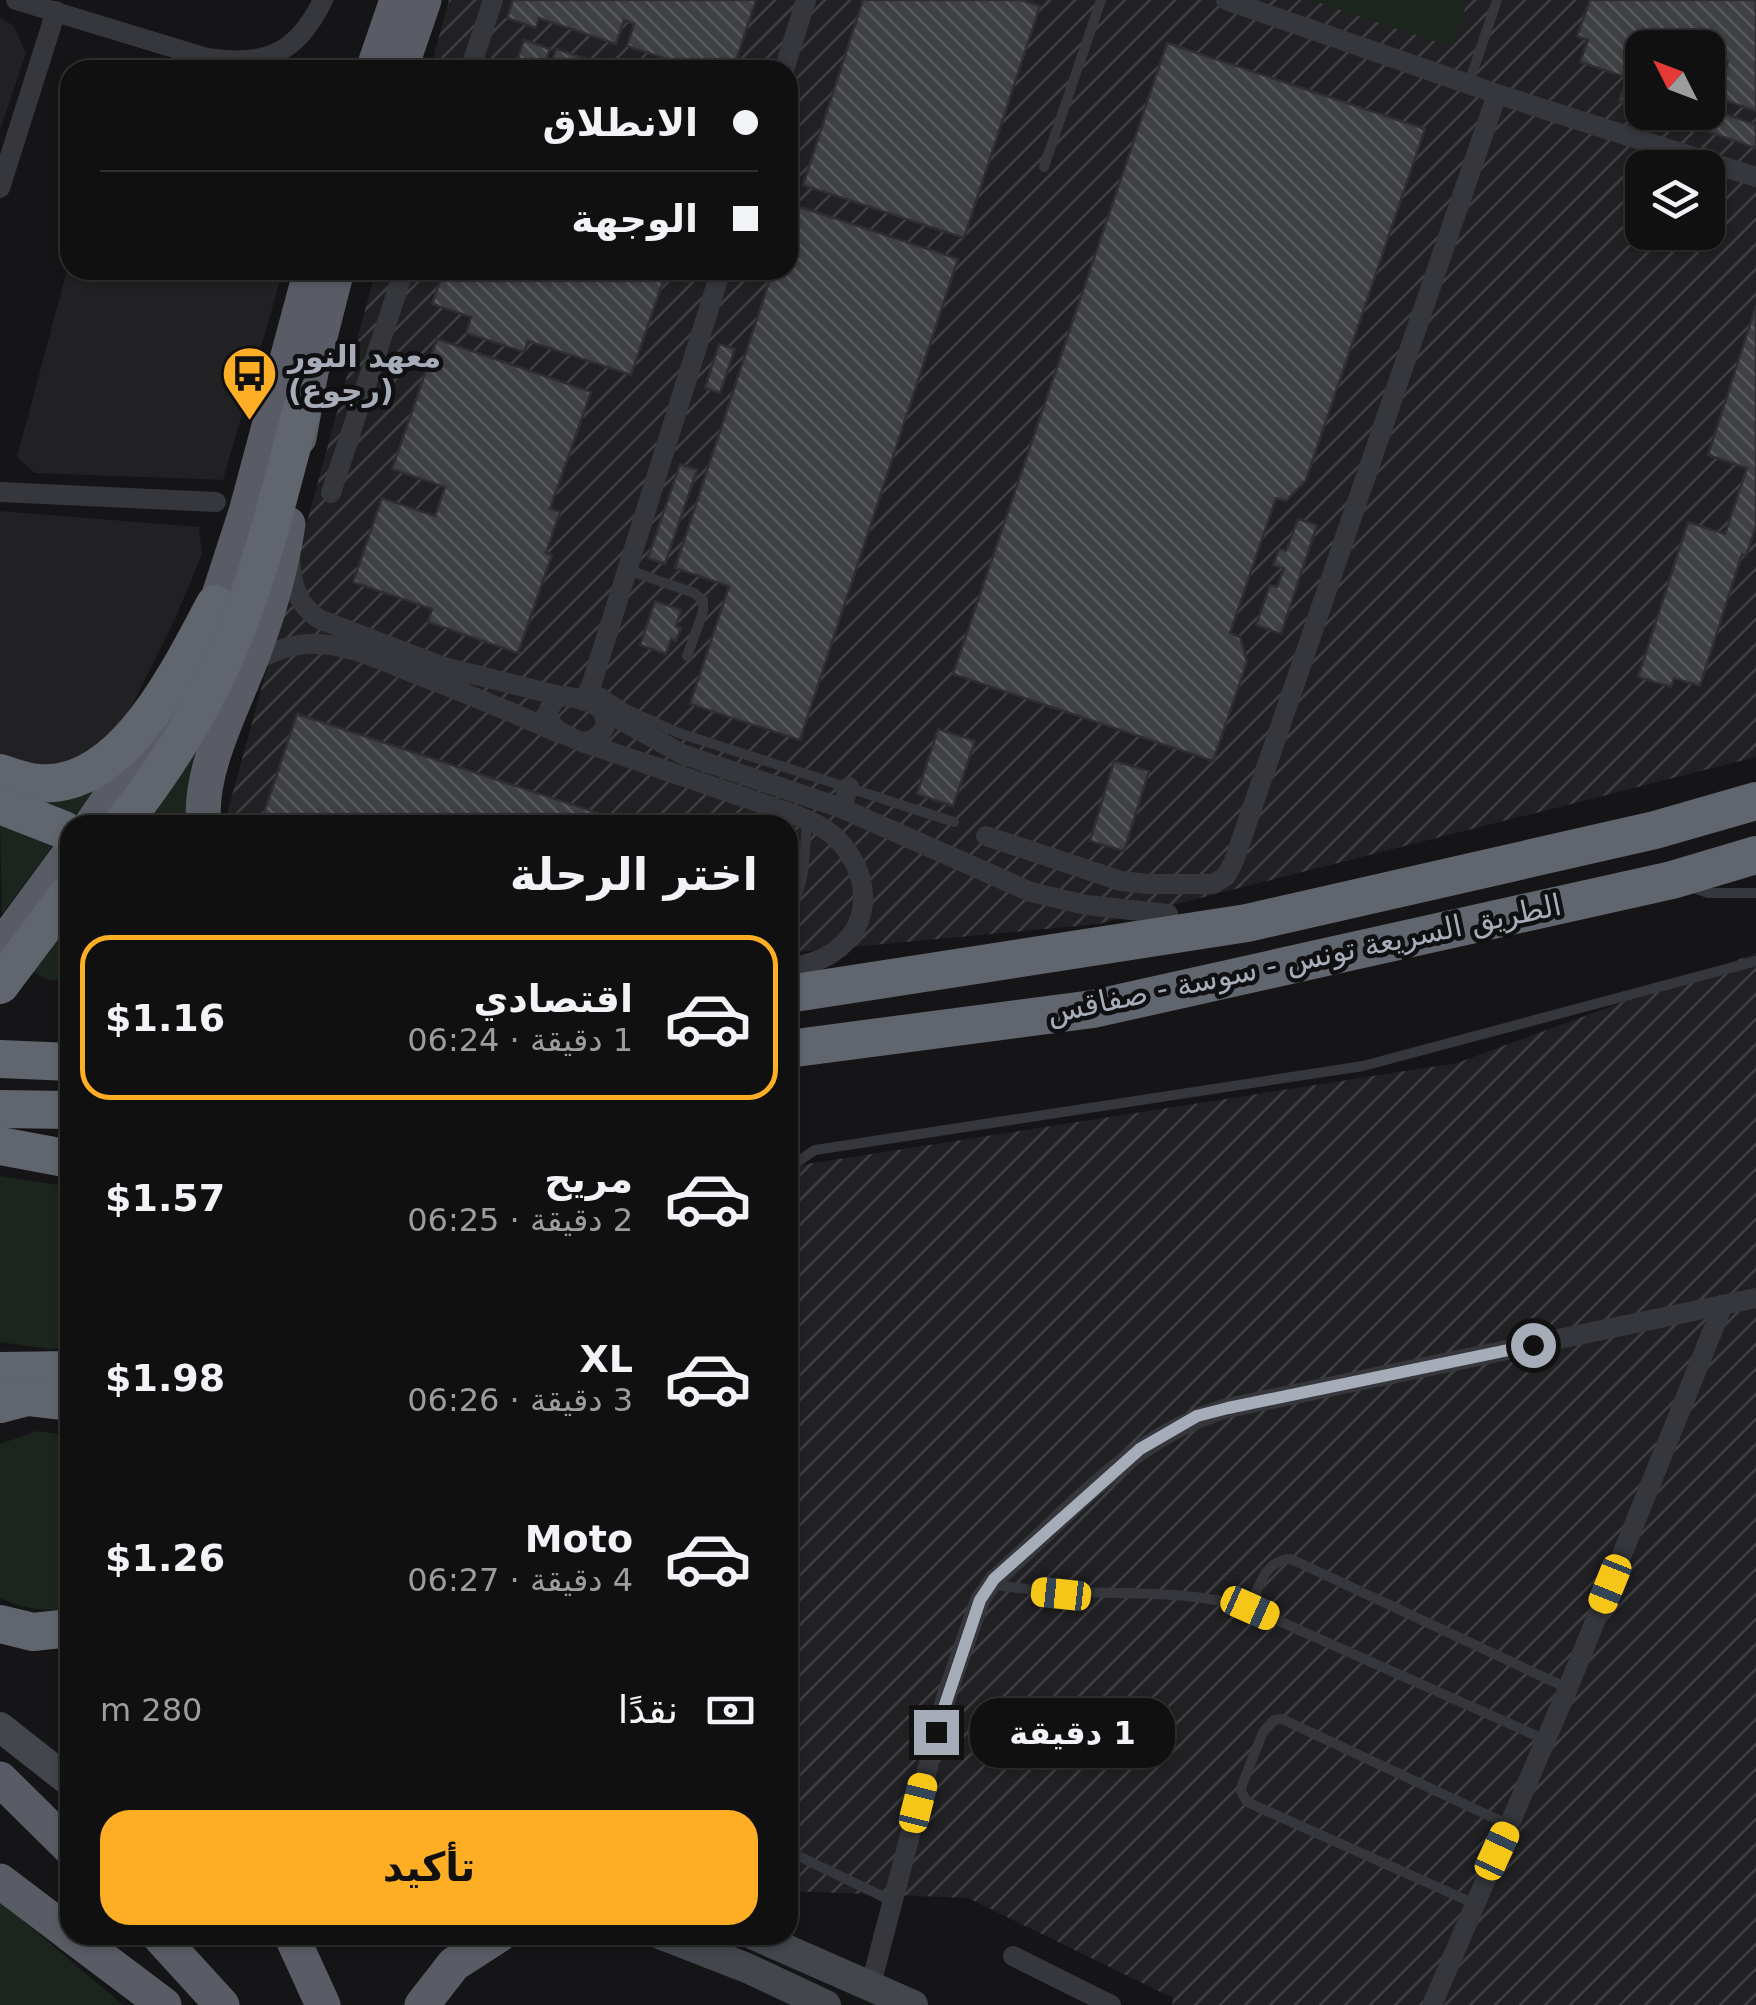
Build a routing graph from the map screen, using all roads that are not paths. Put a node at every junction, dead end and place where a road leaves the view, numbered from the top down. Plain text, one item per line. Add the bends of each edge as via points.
1 (16, 0) edge
2 (322, 0) edge
3 (397, 0) edge
4 (424, 0) edge
5 (492, 0) edge
6 (806, 0) edge
7 (1101, 0) edge
8 (1226, 0) edge
9 (1497, 0) edge
10 (56, 11) junction
11 (231, 60) edge
12 (261, 60) edge
13 (377, 60) edge
14 (403, 60) edge
15 (473, 60) edge
16 (787, 60) edge
17 (1470, 83) junction
18 (1497, 94) junction
19 (1044, 167) dead end
20 (1756, 177) edge
21 (0, 188) edge
22 (308, 280) edge
23 (334, 280) edge
24 (401, 280) edge
25 (719, 280) edge
26 (302, 410) junction
27 (0, 492) edge
28 (332, 493) dead end
29 (216, 502) dead end
30 (287, 532) junction
31 (627, 570) junction
32 (216, 604) junction
33 (687, 656) dead end
34 (249, 665) junction
35 (560, 696) junction
36 (591, 698) junction
37 (559, 733) junction
38 (582, 742) junction
39 (0, 773) edge
40 (848, 787) junction
41 (1756, 800) edge
42 (0, 804) edge
43 (841, 808) junction
44 (762, 814) edge
45 (92, 815) edge
46 (128, 815) edge
47 (204, 815) edge
48 (798, 819) edge
49 (807, 820) junction
50 (954, 822) dead end
51 (60, 830) edge
52 (986, 836) dead end
53 (1756, 856) edge
54 (60, 862) edge
55 (1672, 880) junction
56 (798, 893) edge
57 (1756, 893) edge
58 (60, 901) edge
59 (1168, 914) joint
60 (1247, 923) junction
61 (10, 948) edge
62 (1756, 962) edge
63 (798, 966) edge
64 (0, 985) edge
65 (798, 992) edge
66 (798, 1048) edge
67 (0, 1059) edge
68 (60, 1062) edge
69 (0, 1109) edge
70 (60, 1110) edge
71 (0, 1146) edge
72 (60, 1157) edge
73 (798, 1160) edge
74 (1756, 1298) edge
75 (1723, 1305) junction
76 (0, 1371) edge
77 (60, 1371) edge
78 (60, 1401) edge
79 (0, 1404) edge
80 (990, 1584) junction
81 (1250, 1608) junction
82 (0, 1624) edge
83 (60, 1629) edge
84 (0, 1641) edge
85 (60, 1645) edge
86 (1568, 1688) junction
87 (0, 1726) edge
88 (1546, 1740) junction
89 (60, 1774) edge
90 (0, 1778) edge
91 (1509, 1825) junction
92 (60, 1838) edge
93 (798, 1856) edge
94 (0, 1881) edge
95 (892, 1901) junction
96 (1474, 1903) junction
97 (60, 1927) edge
98 (83, 1945) edge
99 (167, 1945) edge
100 (295, 1945) edge
101 (483, 1945) edge
102 (688, 1945) edge
103 (778, 1945) edge
104 (1013, 1956) dead end
105 (870, 1984) junction
106 (164, 2005) edge
107 (222, 2005) edge
108 (323, 2005) edge
109 (422, 2005) edge
110 (826, 2005) edge
111 (913, 2005) edge
112 (1111, 2005) edge
113 (1432, 2005) edge

1 - 10 street
2 - 12 street via 293,42
3 - 13 highway
4 - 14 highway
5 - 15 street
6 - 16 street
7 - 19 lane
8 - 17 street
9 - 17 lane
10 - 11 street
10 - 21 street
17 - 18 street
18 - 20 street
18 - 52 street via 1226,876 1196,886 1121,881
22 - 32 highway
23 - 26 highway
24 - 28 street
25 - 31 street
26 - 30 highway
26 - 46 highway via 228,649 183,736
27 - 29 street
30 - 34 highway
30 - 35 street via 295,592 318,619 444,667
31 - 33 lane via 703,600
31 - 36 street
32 - 39 highway via 144,724 111,757 63,781 38,784
32 - 45 highway via 164,723
34 - 37 street via 291,646 331,646
34 - 47 highway via 214,756
35 - 36 street
35 - 37 street via 549,714
36 - 38 street via 606,721 602,734
36 - 40 lane
36 - 43 street via 664,746 707,765
37 - 38 street
38 - 44 street
40 - 43 street
40 - 50 lane
41 - 60 highway, الطريق السريعة تونس - سوسة - صفاقس via 1655,830
42 - 51 highway
43 - 59 street via 1031,892
48 - 49 street
49 - 56 lane
49 - 63 street via 847,851 863,880 864,902 844,944
53 - 55 highway, الطريق السريعة تونس - سوسة - صفاقس
54 - 61 highway
55 - 57 lane via 1708,893
55 - 66 highway, الطريق السريعة تونس - سوسة - صفاقس via 1093,1009
58 - 61 highway
59 - 60 highway
60 - 65 highway, الطريق السريعة تونس - سوسة - صفاقس
61 - 64 highway
62 - 73 lane via 1363,1066 838,1146
67 - 68 highway
69 - 70 highway
71 - 72 highway
74 - 75 street
75 - 80 street via 1197,1416 1140,1449
75 - 86 street
76 - 77 highway
78 - 79 highway via 28,1396
80 - 81 lane via 1061,1594 1216,1598
80 - 95 street via 947,1694
81 - 86 lane via 1269,1566 1290,1559
81 - 88 lane
82 - 83 highway via 34,1632
84 - 85 highway
86 - 88 street
87 - 89 main road
88 - 91 street
90 - 92 highway
91 - 96 street
91 - 96 lane via 1290,1722 1274,1720 1264,1732 1242,1785 1247,1802
93 - 95 lane
94 - 97 highway
95 - 105 street
96 - 113 street
98 - 106 highway
99 - 107 highway
100 - 108 highway
101 - 109 highway via 454,1964
102 - 110 main road
103 - 105 main road
104 - 112 street
105 - 111 main road

